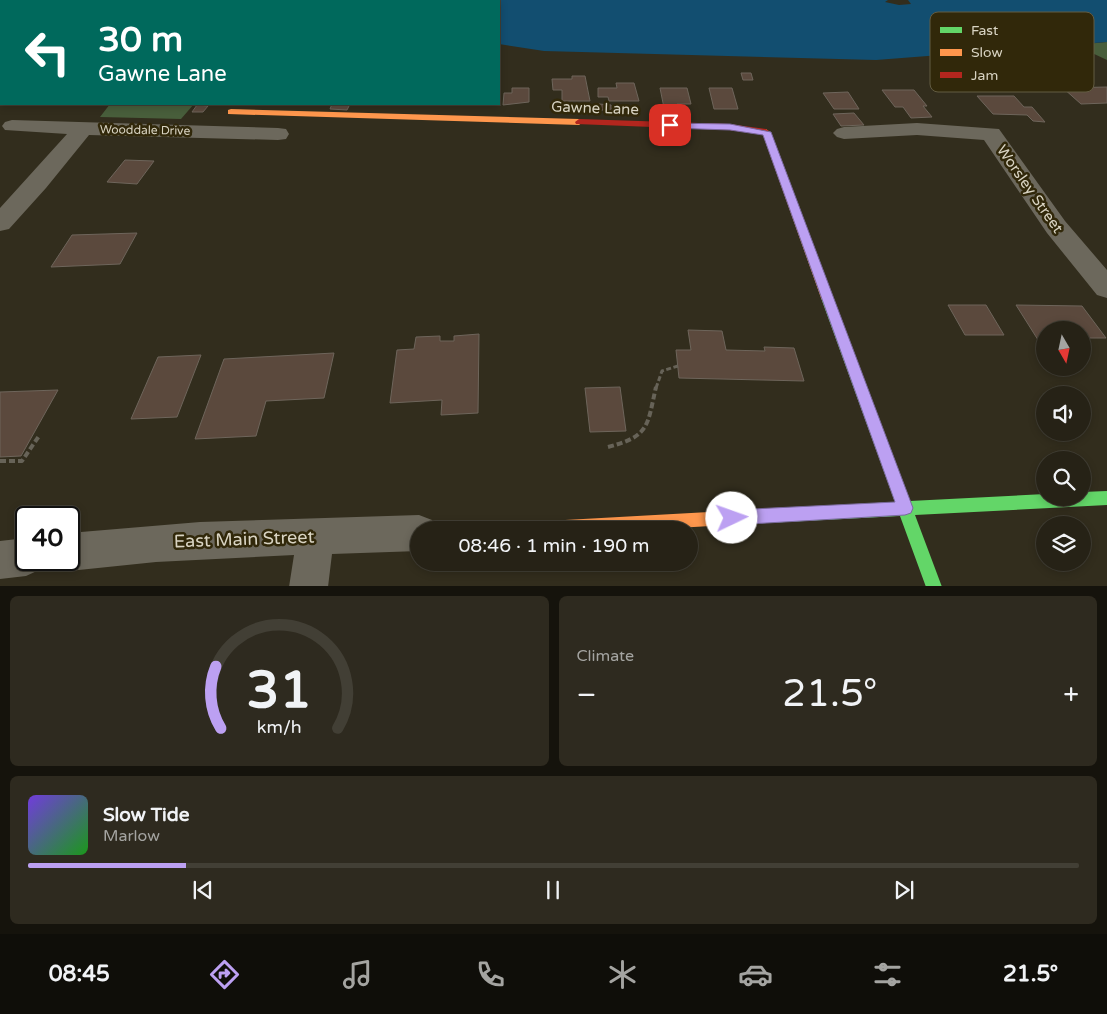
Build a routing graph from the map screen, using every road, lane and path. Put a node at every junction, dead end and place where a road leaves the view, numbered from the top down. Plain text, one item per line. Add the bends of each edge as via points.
1 (231, 112) dead end
2 (12, 126) dead end
3 (83, 129) junction
4 (844, 133) dead end
5 (278, 134) dead end
6 (0, 223) edge
7 (1107, 288) edge
8 (678, 366) dead end
9 (39, 436) dead end
10 (608, 447) dead end
11 (0, 461) edge
12 (1107, 498) edge
13 (905, 508) junction
14 (672, 521) edge
15 (410, 533) edge
16 (316, 536) junction
17 (80, 551) edge
18 (15, 558) edge
19 (0, 560) edge
20 (308, 586) edge
21 (934, 586) edge

1 - 13 street, Gawne Lane via 730,127 766,132
2 - 3 street, Wooddale Drive
3 - 5 street, Wooddale Drive
3 - 6 street
4 - 7 street, Worsley Street via 917,129 991,134 1056,227
8 - 10 path via 662,371 656,380 651,416 640,433 633,440
9 - 11 path via 22,461
12 - 13 street
13 - 14 street
13 - 21 street
15 - 16 street, East Main Street
16 - 17 street, East Main Street via 165,542
16 - 20 street
18 - 19 street

